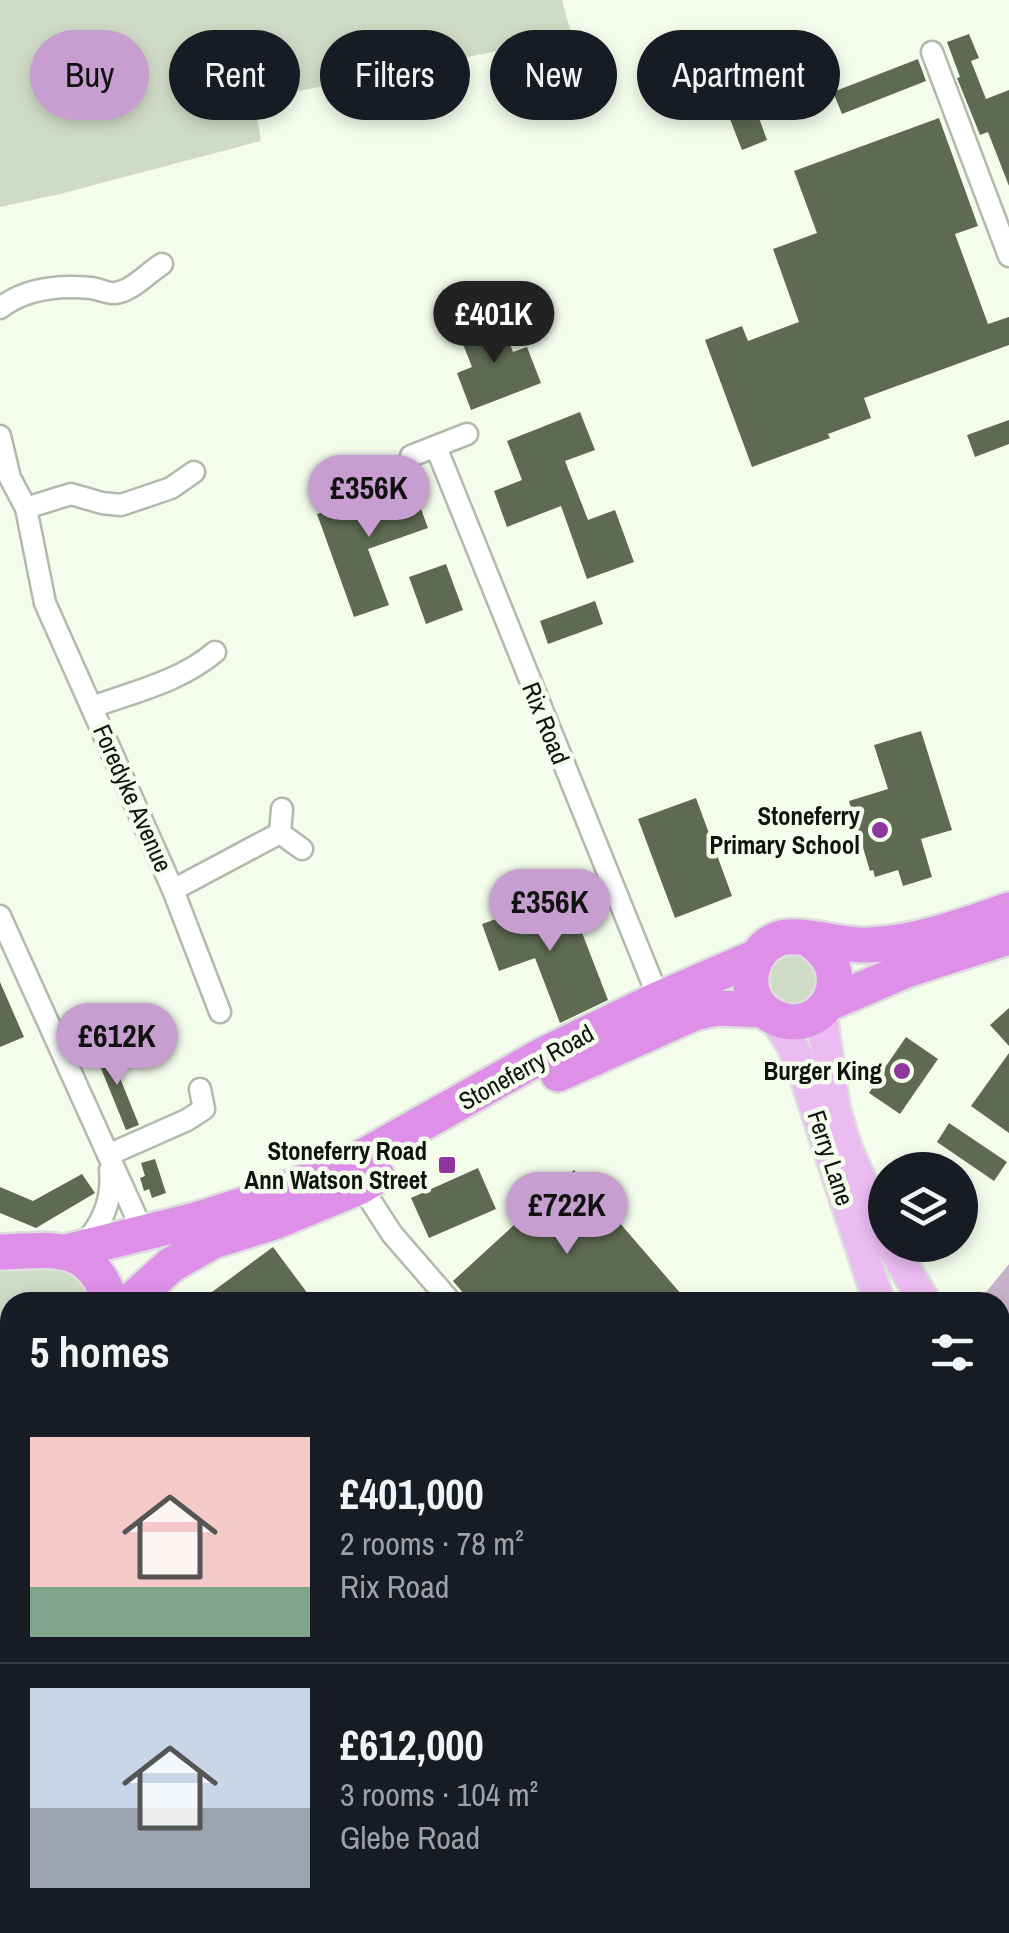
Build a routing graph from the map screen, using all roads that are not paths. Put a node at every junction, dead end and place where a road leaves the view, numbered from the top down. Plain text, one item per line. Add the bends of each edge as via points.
1 (932, 52) dead end
2 (1009, 256) edge
3 (162, 264) dead end
4 (0, 308) edge
5 (468, 434) dead end
6 (0, 436) edge
7 (436, 447) junction
8 (411, 456) dead end
9 (194, 472) dead end
10 (26, 508) junction
11 (219, 649) dead end
12 (92, 707) junction
13 (282, 810) dead end
14 (280, 833) junction
15 (302, 849) dead end
16 (173, 890) junction
17 (1009, 910) edge
18 (0, 916) edge
19 (1009, 937) edge
20 (808, 939) junction
21 (756, 957) junction
22 (659, 998) junction
23 (824, 1007) junction
24 (220, 1012) dead end
25 (769, 1014) junction
26 (200, 1089) dead end
27 (108, 1155) junction
28 (361, 1186) junction
29 (868, 1197) edge
30 (144, 1234) junction
31 (75, 1250) junction
32 (0, 1252) edge
33 (901, 1262) edge
34 (107, 1292) edge
35 (141, 1292) edge
36 (442, 1292) edge
37 (876, 1292) edge
38 (919, 1292) edge

1 - 2 street
3 - 4 street via 114,293 44,288
5 - 7 street
6 - 10 street, Foredyke Avenue
7 - 8 street
7 - 22 street, Rix Road
9 - 10 street via 171,488 121,505 71,494
10 - 12 street, Foredyke Avenue via 44,603
11 - 12 street, Foredyke Avenue via 170,679
12 - 16 street, Foredyke Avenue
13 - 14 street
14 - 15 street
14 - 16 street, Foredyke Avenue
16 - 24 street, Foredyke Avenue
17 - 20 highway via 896,943
18 - 27 street
19 - 23 highway via 909,969
20 - 21 highway via 776,940
20 - 23 highway via 834,967 836,980
21 - 22 highway, Stoneferry Road
21 - 25 highway via 750,984
22 - 30 highway, Stoneferry Road via 352,1163 260,1200
23 - 25 highway via 799,1021
23 - 29 main road, Ferry Lane via 835,1110
25 - 28 highway, Stoneferry Road via 717,1008 670,1023 570,1067
25 - 37 main road, Ferry Lane via 806,1079
26 - 27 street via 204,1109
27 - 30 street
27 - 31 street via 108,1207 94,1234
28 - 35 highway, Stoneferry Road via 212,1241
28 - 36 street
30 - 31 highway, Stoneferry Road
31 - 32 highway, Stoneferry Road
31 - 34 highway
33 - 38 main road

